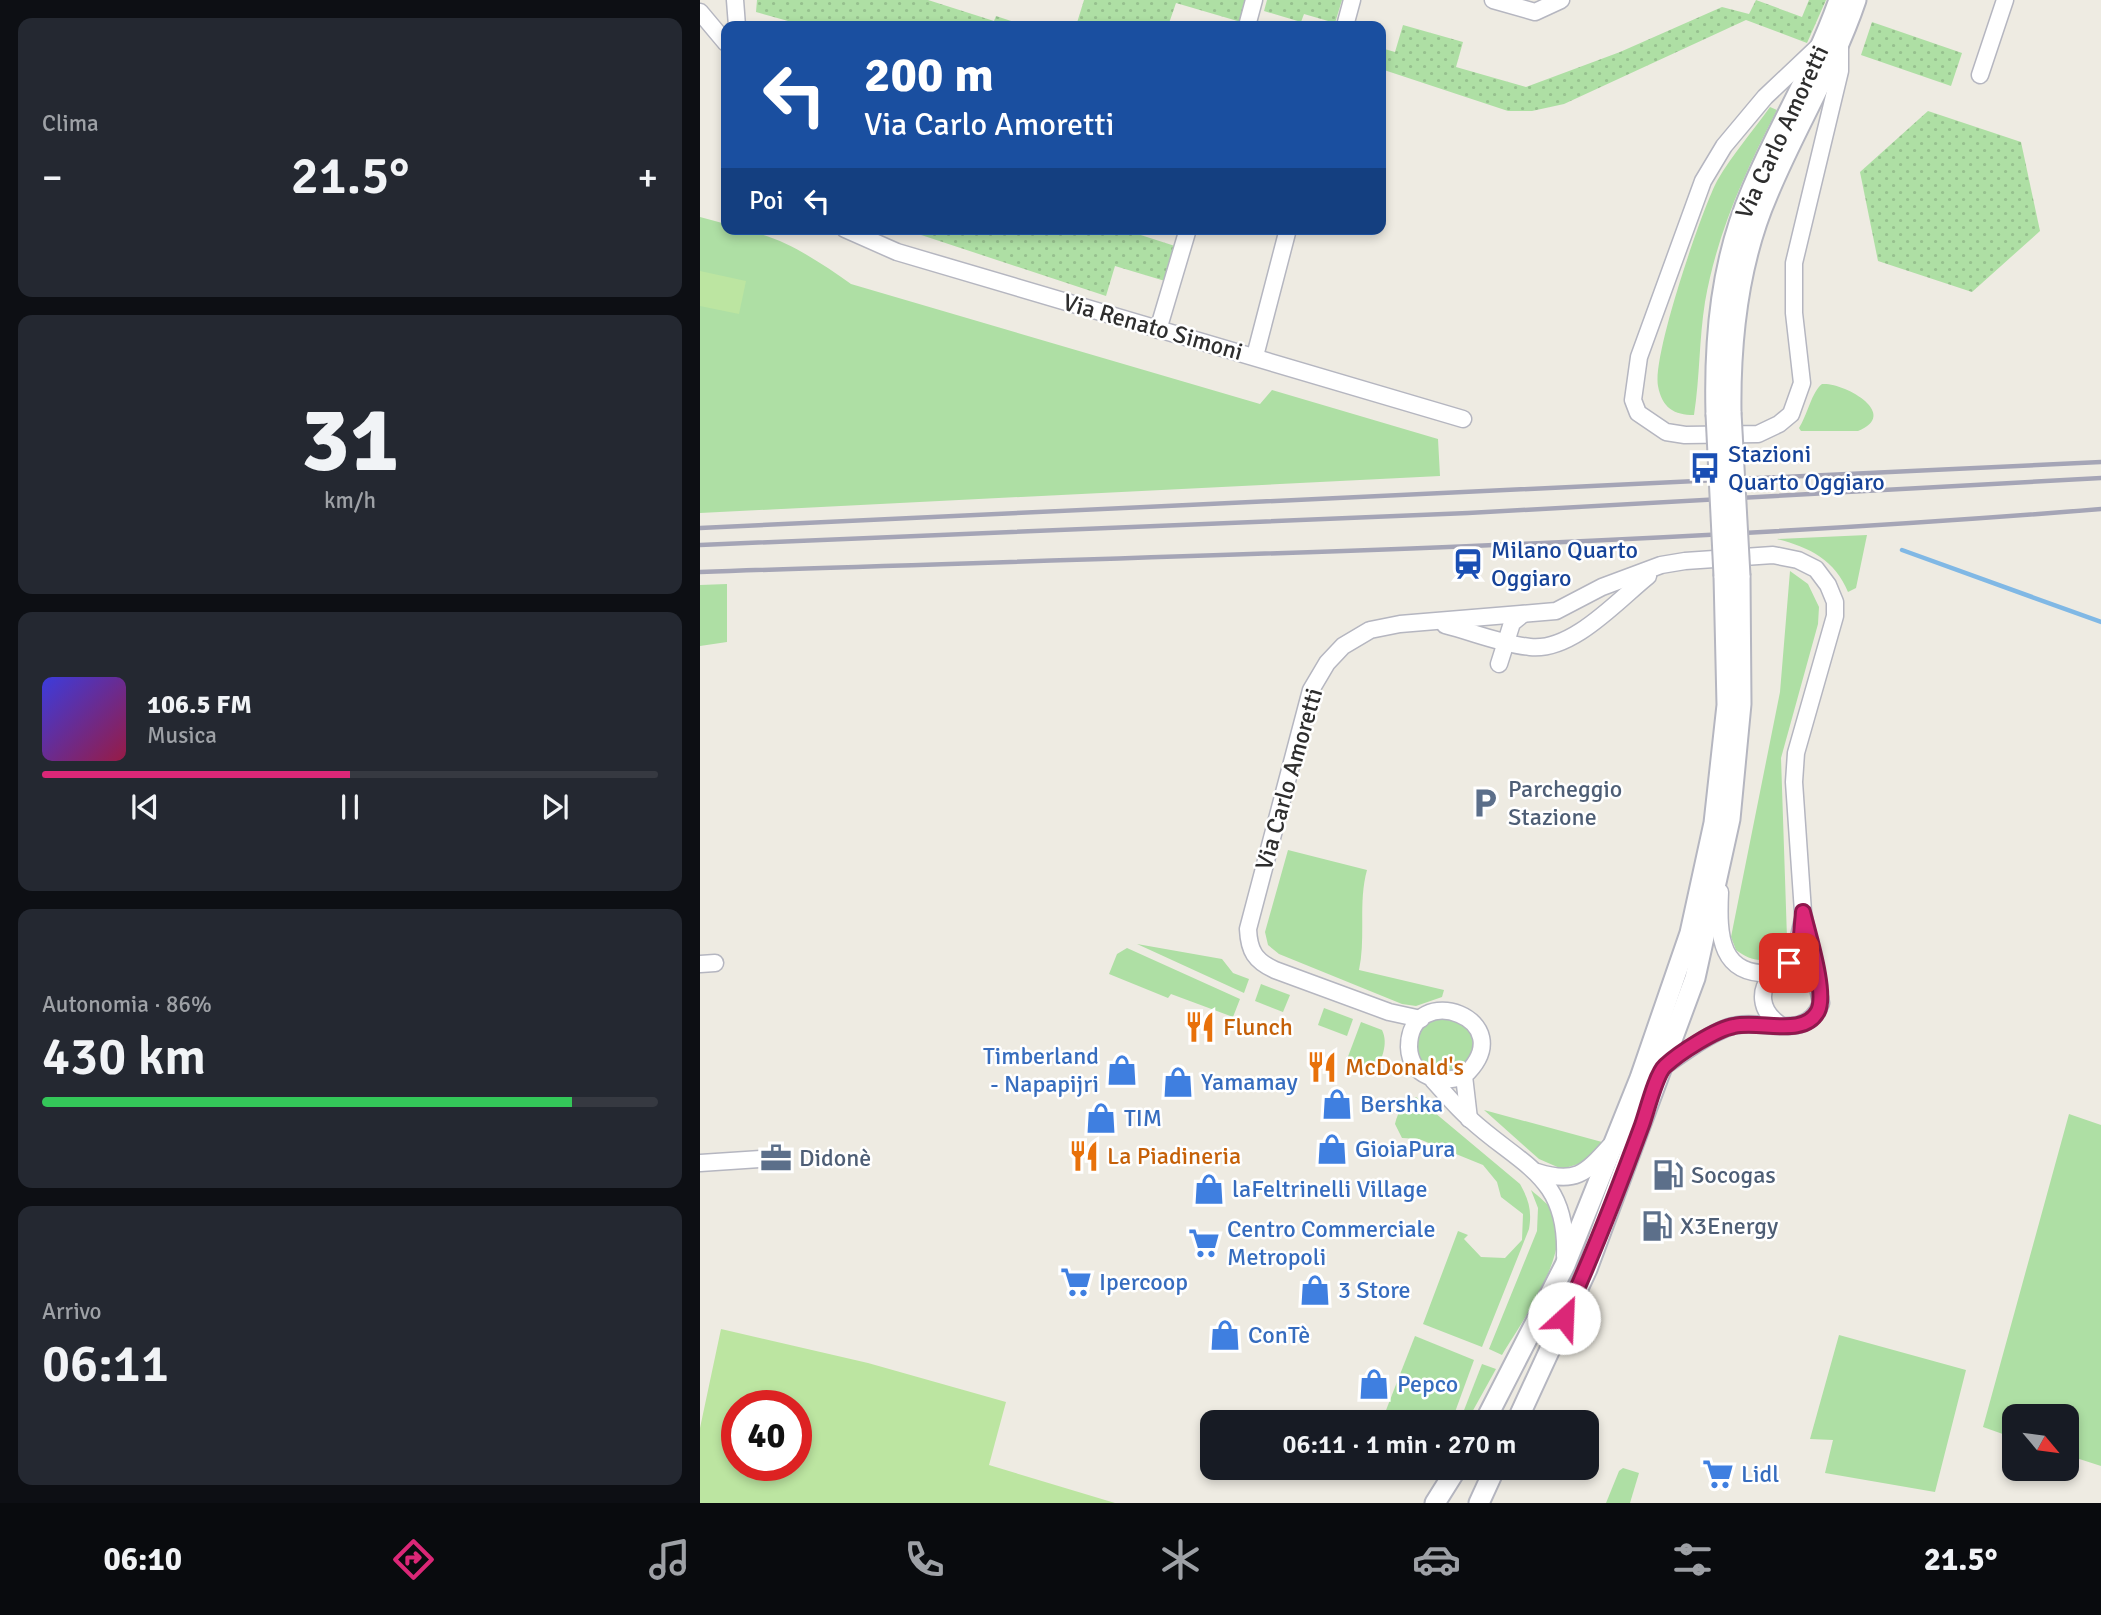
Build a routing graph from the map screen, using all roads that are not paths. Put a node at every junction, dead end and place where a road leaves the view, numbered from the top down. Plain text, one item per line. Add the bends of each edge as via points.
1 (706, 0) edge
2 (735, 0) edge
3 (1254, 0) edge
4 (1352, 0) edge
5 (1493, 0) edge
6 (1560, 0) edge
7 (1839, 0) edge
8 (1856, 0) edge
9 (2005, 0) edge
10 (700, 2) edge
11 (700, 12) edge
12 (737, 21) edge
13 (1248, 21) edge
14 (1346, 21) edge
15 (721, 37) edge
16 (1833, 42) junction
17 (1980, 75) dead end
18 (859, 235) edge
19 (1186, 235) edge
20 (1286, 235) edge
21 (1158, 330) junction
22 (1255, 356) junction
23 (1463, 419) dead end
24 (1661, 565) junction
25 (1732, 576) junction
26 (1572, 604) junction
27 (1523, 614) junction
28 (1432, 621) junction
29 (1590, 624) junction
30 (1503, 642) junction
31 (1499, 664) dead end
32 (1721, 869) junction
33 (1803, 912) junction
34 (1780, 971) junction
35 (1818, 984) junction
36 (1389, 1012) junction
37 (1421, 1018) junction
38 (1779, 1024) junction
39 (1411, 1035) junction
40 (1663, 1067) junction
41 (1464, 1076) junction
42 (1433, 1080) junction
43 (1469, 1119) junction
44 (1614, 1142) junction
45 (776, 1158) dead end
46 (700, 1163) edge
47 (1538, 1172) junction
48 (1565, 1265) junction
49 (1491, 1410) edge
50 (1522, 1410) edge
51 (1449, 1480) edge
52 (1457, 1480) edge
53 (1490, 1480) edge
54 (1482, 1499) edge
55 (1435, 1503) edge
56 (1446, 1503) edge

1 - 10 street
2 - 12 street
3 - 13 street
4 - 14 street
5 - 6 street via 1535,12
7 - 16 street, Via Carlo Amoretti
8 - 16 street, Via Carlo Amoretti
9 - 17 street
11 - 15 street
16 - 16 street, Via Carlo Amoretti via 1840,71 1794,263 1802,383 1791,414 1758,434 1666,432 1638,413 1633,382 1703,181 1724,146 1765,97
16 - 25 street, Via Carlo Amoretti, bridge via 1751,240 1735,321 1724,413
18 - 21 street, Via Renato Simoni via 897,252
19 - 21 street
20 - 22 street
21 - 22 street, Via Renato Simoni
22 - 23 street, Via Renato Simoni
24 - 26 street, Via Carlo Amoretti via 1602,587
24 - 29 street, Via Carlo Amoretti
24 - 33 street, Via Carlo Amoretti via 1773,555 1798,560 1816,569 1835,602 1794,769
25 - 32 street, Via Carlo Amoretti via 1741,704
25 - 44 street, Via Carlo Amoretti via 1727,705 1714,823 1690,933
26 - 27 street, Via Carlo Amoretti via 1556,611
26 - 29 street
27 - 28 street, Via Carlo Amoretti
27 - 30 street via 1512,623
28 - 30 street, Via Carlo Amoretti
28 - 36 street, Via Carlo Amoretti via 1370,631 1343,646 1327,663 1311,690 1248,929 1249,947 1262,964
29 - 30 street, Via Carlo Amoretti via 1560,642 1533,648
30 - 31 street
32 - 34 street, Via Carlo Amoretti via 1719,929 1727,952 1742,970 1756,975
32 - 40 street, Via Carlo Amoretti via 1695,978
33 - 34 street, Via Carlo Amoretti via 1796,950
33 - 35 street, Via Carlo Amoretti
34 - 35 street, Via Carlo Amoretti via 1802,970
34 - 38 street, Via Carlo Amoretti via 1763,990 1765,1010
35 - 38 street, Via Carlo Amoretti via 1821,1003 1810,1022 1790,1028
36 - 37 street
36 - 39 street
37 - 39 street
37 - 41 street via 1449,1009 1474,1024 1481,1052
38 - 40 street, Via Carlo Amoretti via 1733,1026 1716,1032
39 - 42 street via 1413,1062
40 - 50 street, Via Carlo Amoretti via 1587,1269
41 - 42 street via 1449,1082
41 - 43 street
42 - 43 street
43 - 47 street
44 - 47 street via 1576,1176 1558,1179
44 - 48 street, Via Carlo Amoretti
45 - 46 street
47 - 48 street via 1562,1210
48 - 49 street, Via Carlo Amoretti
51 - 55 street
52 - 56 street
53 - 54 street

